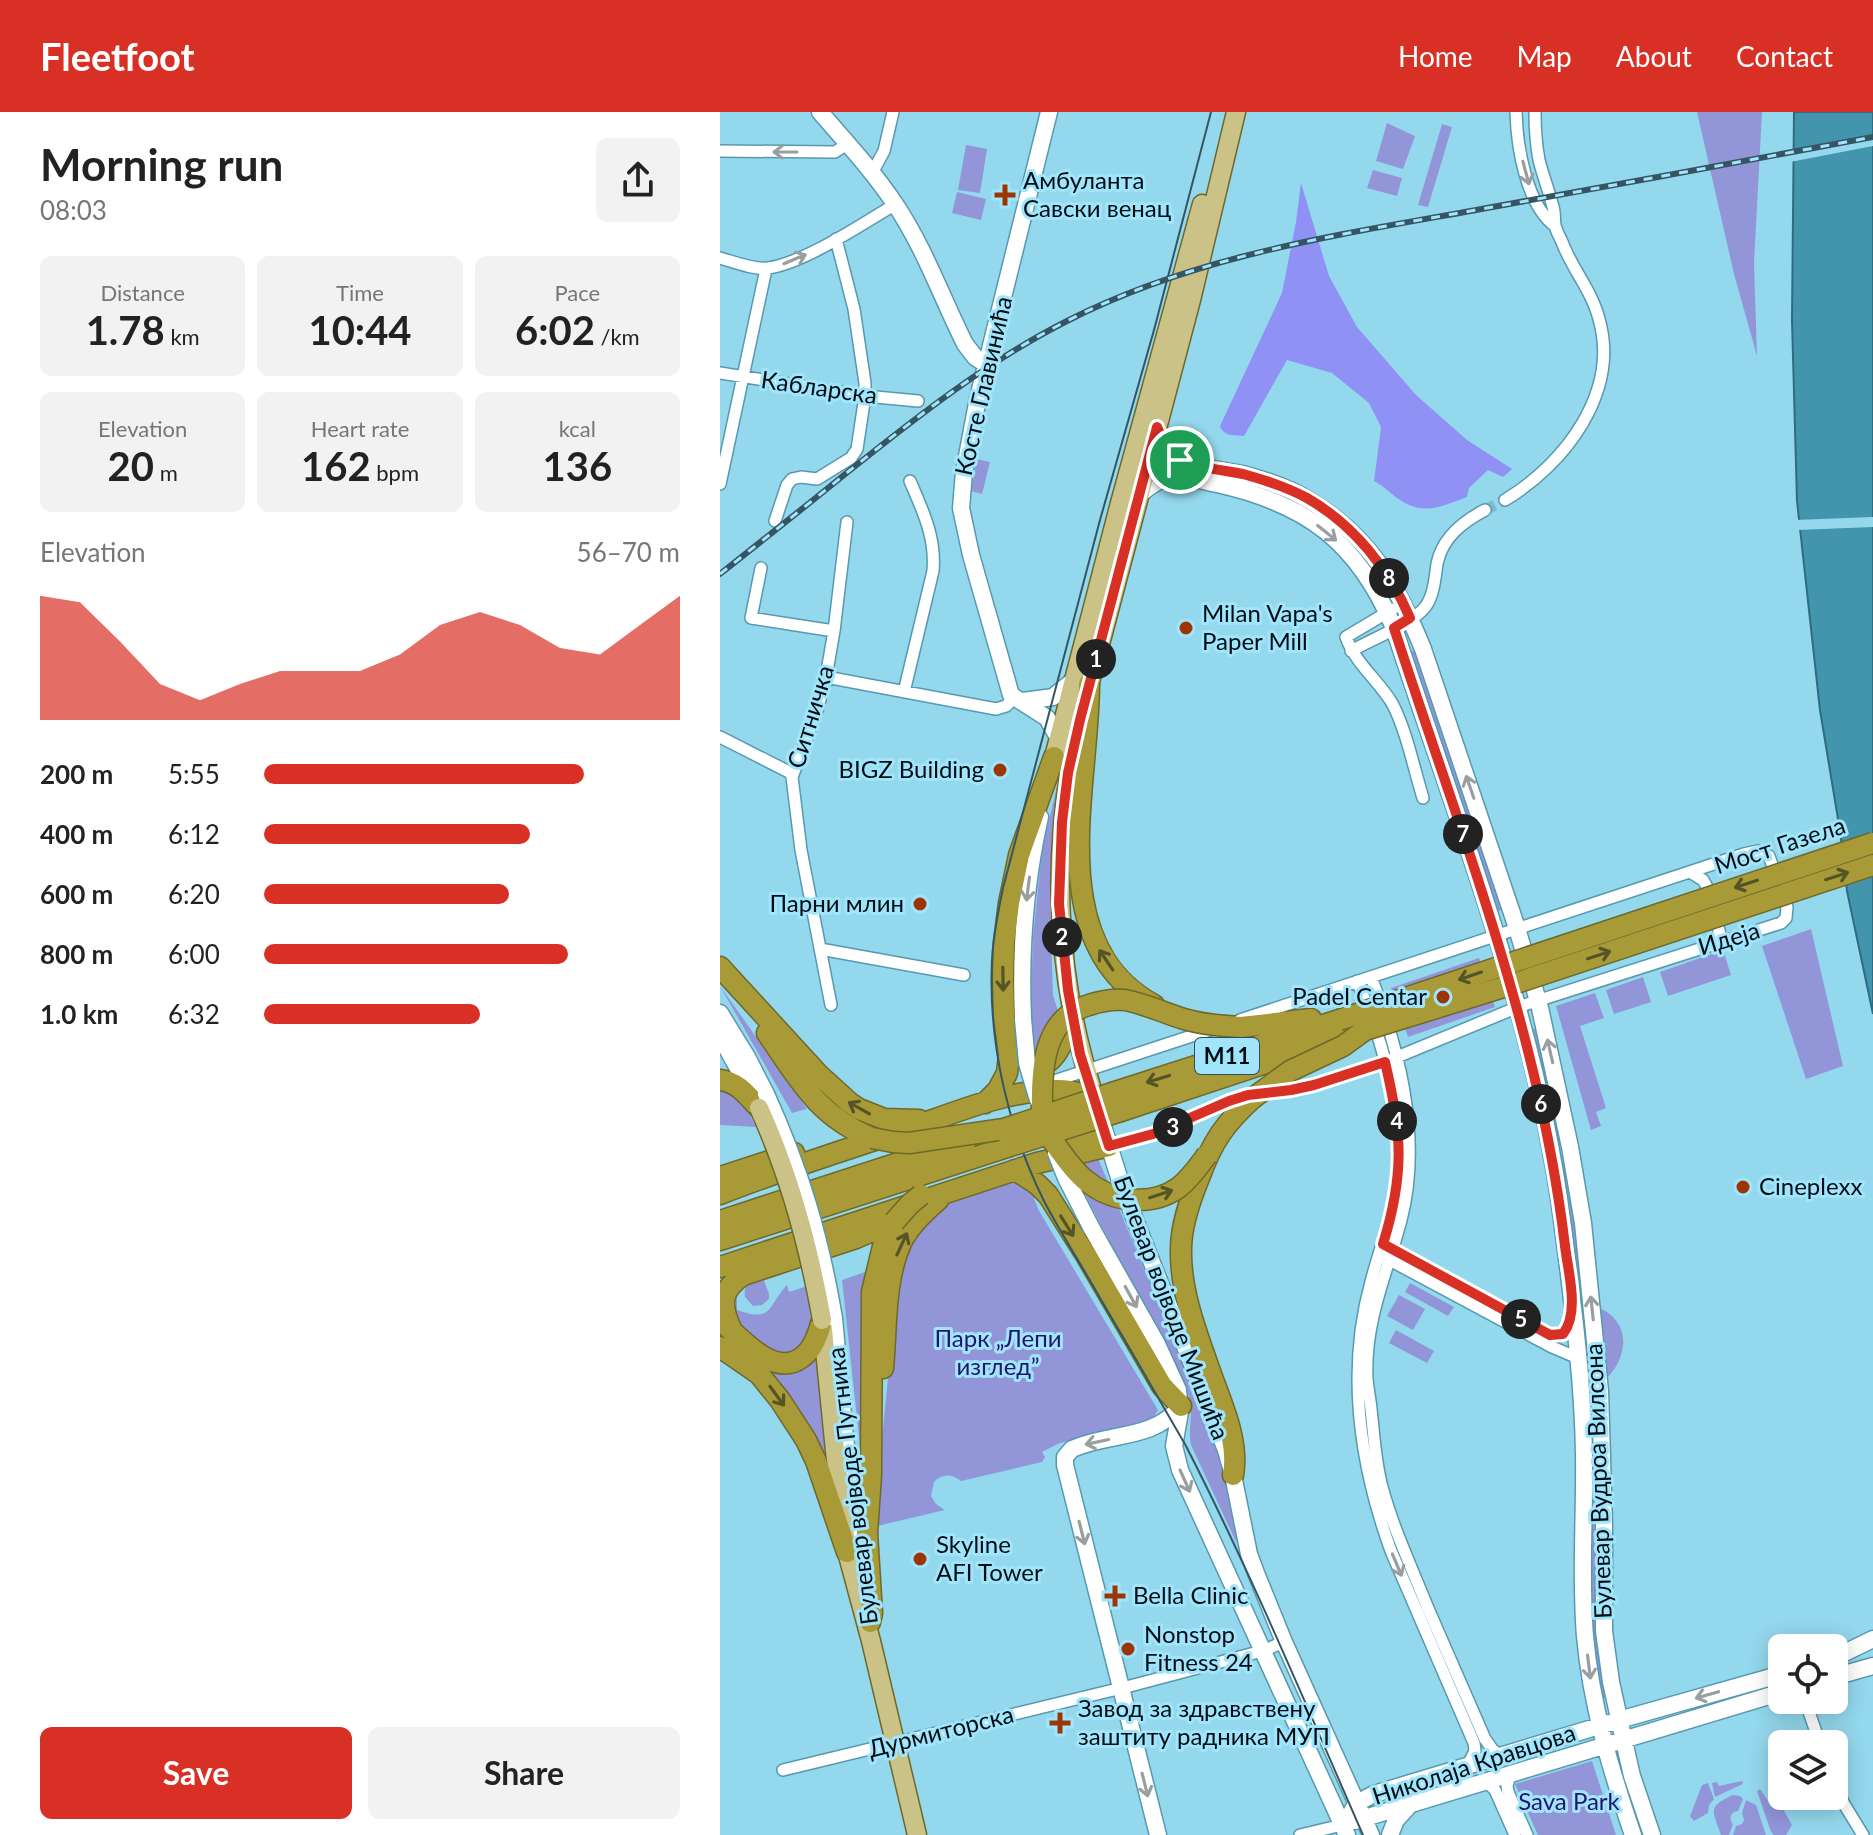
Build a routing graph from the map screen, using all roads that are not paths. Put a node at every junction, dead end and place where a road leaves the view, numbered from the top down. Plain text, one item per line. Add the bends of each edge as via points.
1 (820, 112) edge
2 (893, 112) edge
3 (1049, 112) edge
4 (1223, 112) edge
5 (1236, 112) edge
6 (1516, 112) edge
7 (1535, 112) edge
8 (847, 144) junction
9 (720, 151) edge
10 (872, 173) junction
11 (896, 204) junction
12 (1555, 226) junction
13 (836, 239) junction
14 (720, 258) edge
15 (766, 269) junction
16 (987, 365) junction
17 (720, 373) edge
18 (744, 376) junction
19 (865, 396) junction
20 (918, 401) dead end
21 (1157, 427) junction
22 (910, 481) dead end
23 (720, 484) edge
24 (1138, 496) junction
25 (1505, 500) tunnel mouth
26 (1485, 510) tunnel mouth
27 (775, 521) dead end
28 (847, 522) dead end
29 (761, 568) dead end
30 (1407, 611) junction
31 (1390, 620) junction
32 (834, 631) junction
33 (1351, 651) junction
34 (826, 677) junction
35 (1082, 682) junction
36 (904, 692) junction
37 (1017, 700) junction
38 (721, 740) edge
39 (1056, 748) junction
40 (793, 774) junction
41 (1423, 798) dead end
42 (1873, 843) edge
43 (1873, 865) edge
44 (1690, 872) junction
45 (1517, 928) junction
46 (1496, 935) junction
47 (1722, 941) junction
48 (820, 949) junction
49 (720, 967) edge
50 (964, 975) dead end
51 (1371, 977) junction
52 (1357, 981) junction
53 (1538, 1001) junction
54 (831, 1005) dead end
55 (1518, 1007) junction
56 (1163, 1010) junction
57 (720, 1013) edge
58 (1072, 1016) junction
59 (1339, 1020) junction
60 (1365, 1030) junction
61 (720, 1036) edge
62 (1009, 1055) junction
63 (1390, 1060) junction
64 (1085, 1071) junction
65 (720, 1080) edge
66 (1019, 1093) junction
67 (763, 1101) junction
68 (985, 1103) junction
69 (1097, 1105) junction
70 (1042, 1113) junction
71 (935, 1120) junction
72 (872, 1138) junction
73 (1005, 1138) junction
74 (1109, 1146) junction
75 (1053, 1149) junction
76 (1207, 1155) junction
77 (1015, 1170) junction
78 (726, 1185) edge
79 (947, 1192) junction
80 (720, 1221) edge
81 (745, 1222) junction
82 (894, 1222) junction
83 (720, 1240) edge
84 (1386, 1252) junction
85 (741, 1260) junction
86 (720, 1267) edge
87 (720, 1277) edge
88 (1573, 1310) junction
89 (828, 1319) junction
90 (726, 1324) edge
91 (720, 1347) edge
92 (1578, 1358) junction
93 (1181, 1406) junction
94 (871, 1475) junction
95 (1233, 1475) junction
96 (847, 1552) junction
97 (870, 1632) junction
98 (1873, 1639) edge
99 (1284, 1642) junction
100 (1262, 1651) junction
101 (1848, 1651) edge
102 (1873, 1666) edge
103 (1848, 1673) edge
104 (1768, 1678) edge
105 (1121, 1688) junction
106 (1768, 1696) edge
107 (1619, 1720) junction
108 (1601, 1726) junction
109 (1624, 1741) junction
110 (894, 1743) junction
111 (1606, 1746) junction
112 (1501, 1756) junction
113 (1468, 1765) junction
114 (783, 1770) dead end
115 (1510, 1775) junction
116 (1487, 1782) junction
117 (1416, 1803) junction
118 (1848, 1810) edge
119 (1360, 1811) junction
120 (1344, 1830) edge
121 (917, 1835) edge
122 (1158, 1835) edge
123 (1300, 1835) edge
124 (1371, 1835) edge
125 (1390, 1835) edge
126 (1515, 1835) edge
127 (1527, 1835) edge
128 (1633, 1835) edge
129 (1652, 1835) edge
130 (1863, 1835) edge

1 - 8 main road
2 - 10 street via 884,151
3 - 16 main road, Косте Главинића
4 - 35 main road, Булевар војводе Мишића
5 - 21 main road, Булевар војводе Мишића
6 -> 12 street via 1533,196
7 - 12 street via 1536,144
8 -> 9 street via 835,152
8 - 10 main road
10 - 11 main road
11 - 13 street
11 - 16 main road via 965,344
12 - 25 street via 1593,302 1603,337 1603,370 1568,445 1537,479
15 -> 13 street
13 - 19 street via 854,309
14 - 15 street
15 - 18 street
16 - 37 main road, Косте Главинића via 961,498 971,555 1009,689
17 - 18 street, Кабларска
18 - 19 street, Кабларска
18 - 23 street
19 - 20 street, Кабларска
19 - 27 street via 851,458 817,479 792,479
21 - 24 main road, Булевар војводе Мишића
21 - 30 main road, Булевар Вудроа Вилсона via 1180,460 1275,484 1337,519 1376,559
22 - 36 street via 931,533 934,561
24 -> 31 main road, Булевар Вудроа Вилсона via 1162,478 1177,476 1284,504 1345,549 1367,576
24 - 35 main road, Булевар војводе Мишића
26 - 30 street via 1461,524 1447,541 1425,607
28 - 32 street, Ситничка
29 - 32 street via 751,618
30 - 31 street
45 -> 30 main road, Булевар Вудроа Вилсона
31 - 33 street
31 - 33 street via 1346,637
31 - 46 main road, Булевар Вудроа Вилсона
32 - 34 street, Ситничка
33 - 41 street via 1393,705
34 - 36 street
34 - 40 street, Ситничка
35 - 37 main road via 1053,697
35 - 39 main road, Булевар војводе Мишића
56 -> 35 highway, bridge via 1127,986 1109,965 1087,919 1079,833 1088,720
35 - 58 main road, Булевар војводе Мишића via 1060,845 1059,904
36 - 37 street via 996,709
37 - 39 main road via 1047,718
38 - 40 street
39 -> 62 highway via 1019,855 1009,903 1003,979
39 -> 70 main road, Булевар војводе Мишића, bridge via 1026,899 1021,981 1027,1063
40 - 48 street, Ситничка
42 -> 59 highway, Мост Газела / M11, bridge
60 -> 43 highway, Мост Газела / M11, bridge
44 - 45 street, Идеја
44 - 47 street via 1706,885
44 - 47 street, Идеја via 1758,851 1772,862 1786,918
45 - 46 street, Идеја
45 - 53 main road, Булевар Вудроа Вилсона
46 - 51 street, Идеја
46 - 55 main road, Булевар Вудроа Вилсона
47 - 53 street, Идеја
48 - 50 street
48 - 54 street, Ситничка
71 -> 49 highway via 884,1119 850,1103
49 - 72 highway via 817,1101 846,1126
51 - 52 street, Идеја
51 - 63 street via 1381,1002
52 - 63 street
52 - 64 street, Идеја
53 - 55 street, Идеја
107 -> 53 main road, Булевар Вудроа Вилсона via 1604,1631 1602,1441 1592,1302 1575,1172
55 - 63 street, Идеја
55 - 88 main road, Булевар Вудроа Вилсона via 1555,1175
56 - 59 highway, bridge via 1206,1024 1241,1027
56 - 70 highway, bridge via 1105,1000 1068,1015 1046,1051
57 - 67 main road, Булевар војводе Путника via 747,1057
58 - 62 highway via 1061,1045 1046,1064 1030,1067
58 - 64 main road, Булевар војводе Мишића
59 -> 73 highway, M11, bridge
60 - 73 highway, M11, bridge via 1206,1084
60 - 76 highway, bridge via 1253,1098 1226,1125
61 - 67 main road, Булевар војводе Путника
62 - 68 highway via 1004,1079
63 - 74 street, Идеја via 1314,1085 1248,1095
63 - 84 street via 1400,1163
64 - 66 street, Идеја
64 - 69 main road, Булевар војводе Мишића
65 - 67 highway
66 - 68 highway
66 - 69 highway via 1067,1090
67 - 89 main road, Булевар војводе Путника, bridge
68 - 71 highway
69 - 74 main road, Булевар војводе Мишића
69 - 75 highway via 1090,1134 1078,1146
70 - 75 main road, Булевар војводе Мишића, bridge
71 - 78 highway
72 - 73 highway, bridge via 909,1143
72 - 78 highway, bridge via 826,1144
73 - 81 highway, M11, bridge
73 - 82 highway, bridge via 921,1195
74 - 75 highway
74 - 95 main road, Булевар војводе Мишића
75 -> 76 highway, bridge via 1084,1179 1125,1199 1169,1193
75 - 77 highway
75 -> 93 main road, Булевар војводе Мишића, bridge via 1157,1344
76 - 95 highway via 1188,1209 1181,1250 1187,1302 1231,1437
77 - 79 highway
77 -> 93 highway via 1048,1195 1162,1386
79 - 85 highway
94 -> 79 highway via 895,1260 915,1221
80 - 81 highway, M11
81 - 83 highway, M11
82 - 90 highway, bridge via 743,1275 726,1292
82 - 94 highway via 872,1292
84 - 88 street via 1550,1335 1567,1331
84 - 92 street
84 - 112 street via 1367,1350 1381,1484 1400,1542 1485,1739
84 -> 113 street via 1371,1282 1358,1347 1366,1468 1391,1551 1474,1743
85 - 86 highway
85 - 87 highway
88 - 92 main road, Булевар Вудроа Вилсона
89 - 90 highway via 811,1348 790,1363 764,1357
89 - 96 main road, Булевар војводе Путника
89 - 97 main road, Булевар војводе Путника
91 -> 96 highway via 759,1374 806,1440
92 -> 108 main road, Булевар Вудроа Вилсона via 1585,1635
93 -> 100 main road via 1174,1446 1180,1470
93 -> 105 main road via 1155,1427 1079,1446 1065,1457
94 - 97 highway
95 - 99 main road, Булевар војводе Мишића via 1249,1554
96 - 97 main road, Булевар војводе Путника
97 - 110 main road
98 - 101 main road
99 - 100 street, Дурмиторска
99 - 119 main road, Булевар војводе Мишића
100 - 105 street, Дурмиторска
100 - 120 main road
102 - 103 main road
104 -> 107 main road, Николаја Кравцова
105 - 110 street, Дурмиторска
105 -> 122 main road
106 - 109 main road, Николаја Кравцова
107 - 108 main road, Николаја Кравцова
107 - 109 main road, Булевар Вудроа Вилсона
108 - 111 main road, Булевар Вудроа Вилсона
108 - 112 main road, Николаја Кравцова
109 - 111 main road, Николаја Кравцова
109 - 129 main road, Булевар Вудроа Вилсона
110 - 114 street, Дурмиторска
110 - 121 main road
111 - 115 main road, Николаја Кравцова
111 - 128 main road, Булевар Вудроа Вилсона
112 - 113 main road, Николаја Кравцова
113 - 119 main road, Николаја Кравцова via 1374,1794
115 - 116 main road, Николаја Кравцова
115 - 127 street via 1508,1792
116 - 117 main road, Николаја Кравцова
116 - 126 street
117 - 119 main road, Николаја Кравцова
117 - 125 main road via 1404,1810
118 - 130 street
119 - 120 main road, Николаја Кравцова
119 - 124 main road, Булевар војводе Мишића
120 - 123 street

